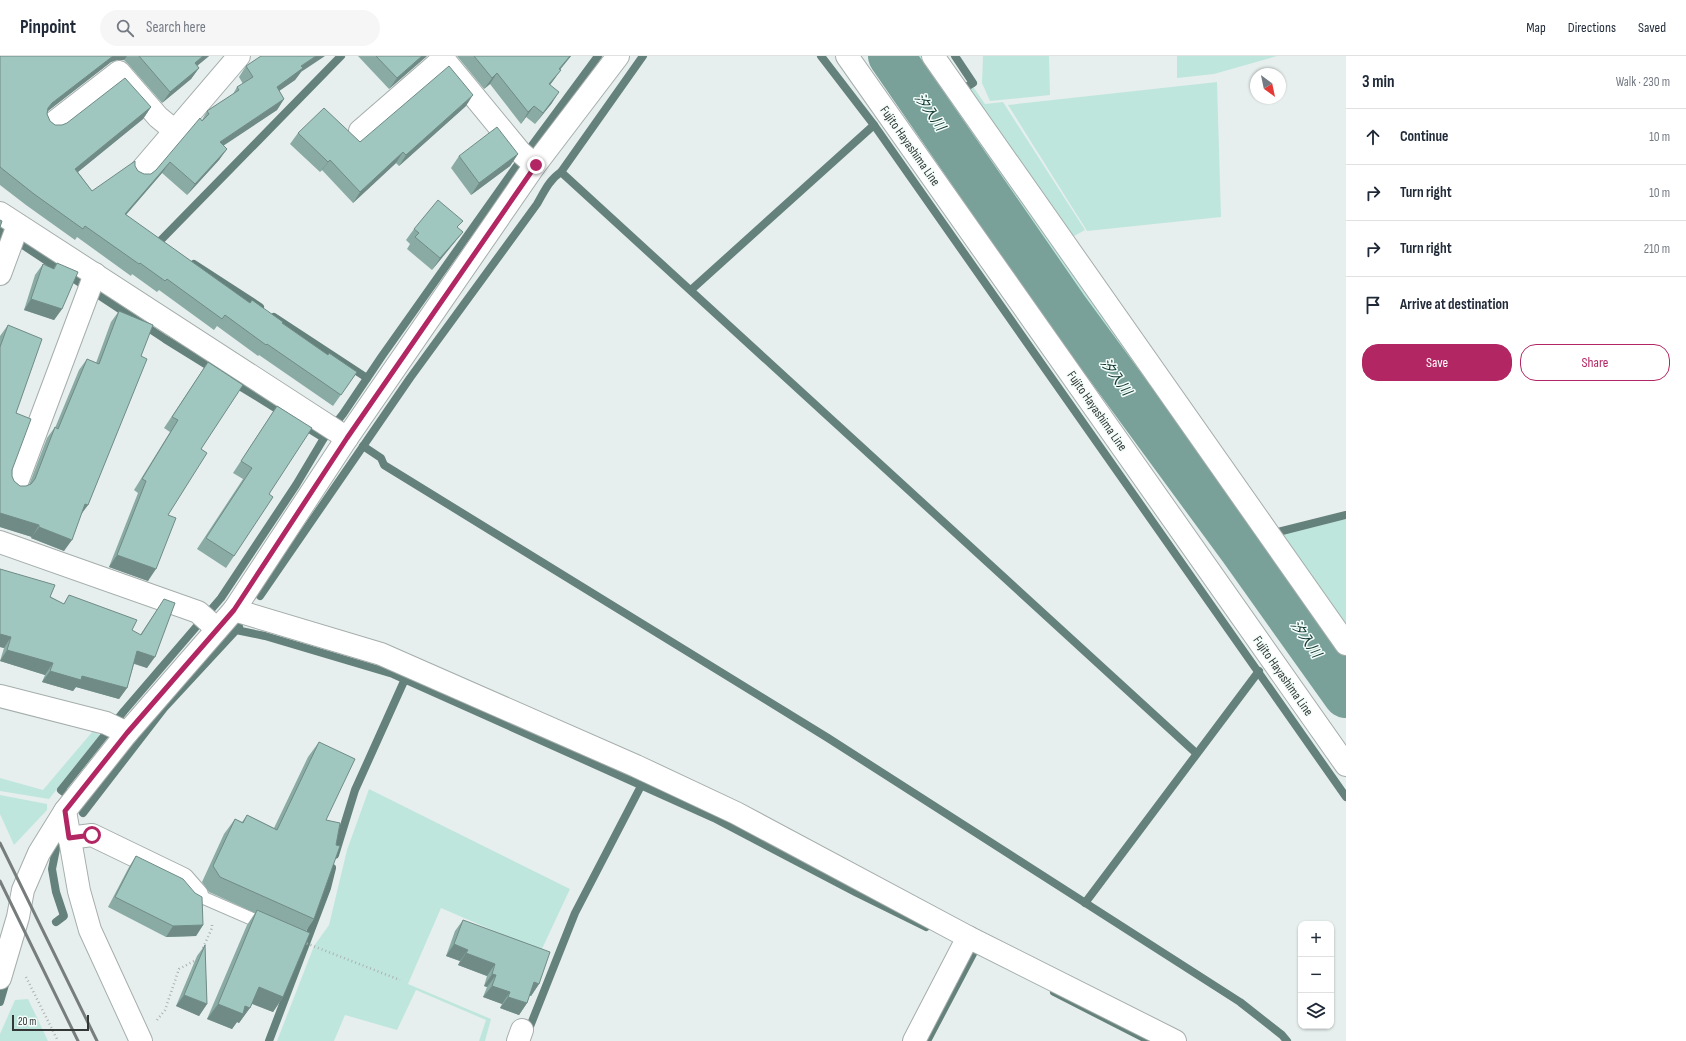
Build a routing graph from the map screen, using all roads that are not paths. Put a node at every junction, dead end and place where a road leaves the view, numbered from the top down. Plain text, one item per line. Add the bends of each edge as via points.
1 (239, 56) edge
2 (618, 56) edge
3 (847, 56) edge
4 (933, 56) edge
5 (442, 57) edge
6 (52, 124) edge
7 (175, 131) junction
8 (360, 131) dead end
9 (528, 159) junction
10 (138, 173) edge
11 (0, 213) edge
12 (15, 233) junction
13 (0, 274) edge
14 (91, 284) junction
15 (336, 431) junction
16 (16, 485) edge
17 (0, 542) edge
18 (234, 610) junction
19 (208, 621) junction
20 (1346, 644) edge
21 (0, 696) edge
22 (117, 728) junction
23 (1346, 765) edge
24 (65, 811) junction
25 (69, 838) junction
26 (202, 897) joint
27 (305, 942) edge
28 (964, 943) junction
29 (0, 978) edge
30 (140, 1038) edge
31 (914, 1041) edge
32 (1175, 1041) edge

1 - 7 street
2 - 9 street
3 - 23 street, Fujito Hayashima Line
4 - 20 street
5 - 8 street
5 - 9 street
6 - 7 street via 119,72 158,117
7 - 10 street
9 - 15 street
11 - 12 street
12 - 13 street
12 - 14 street
14 - 15 street
14 - 16 street
15 - 18 street
17 - 19 street
18 - 19 street
18 - 28 street via 381,654 636,766 736,813
19 - 22 street
21 - 22 street
22 - 24 street
24 - 25 street
24 - 29 street via 39,853 23,890
25 - 26 street via 92,835 183,879
25 - 30 street via 79,891 90,930
26 - 27 lane
28 - 31 street
28 - 32 street

